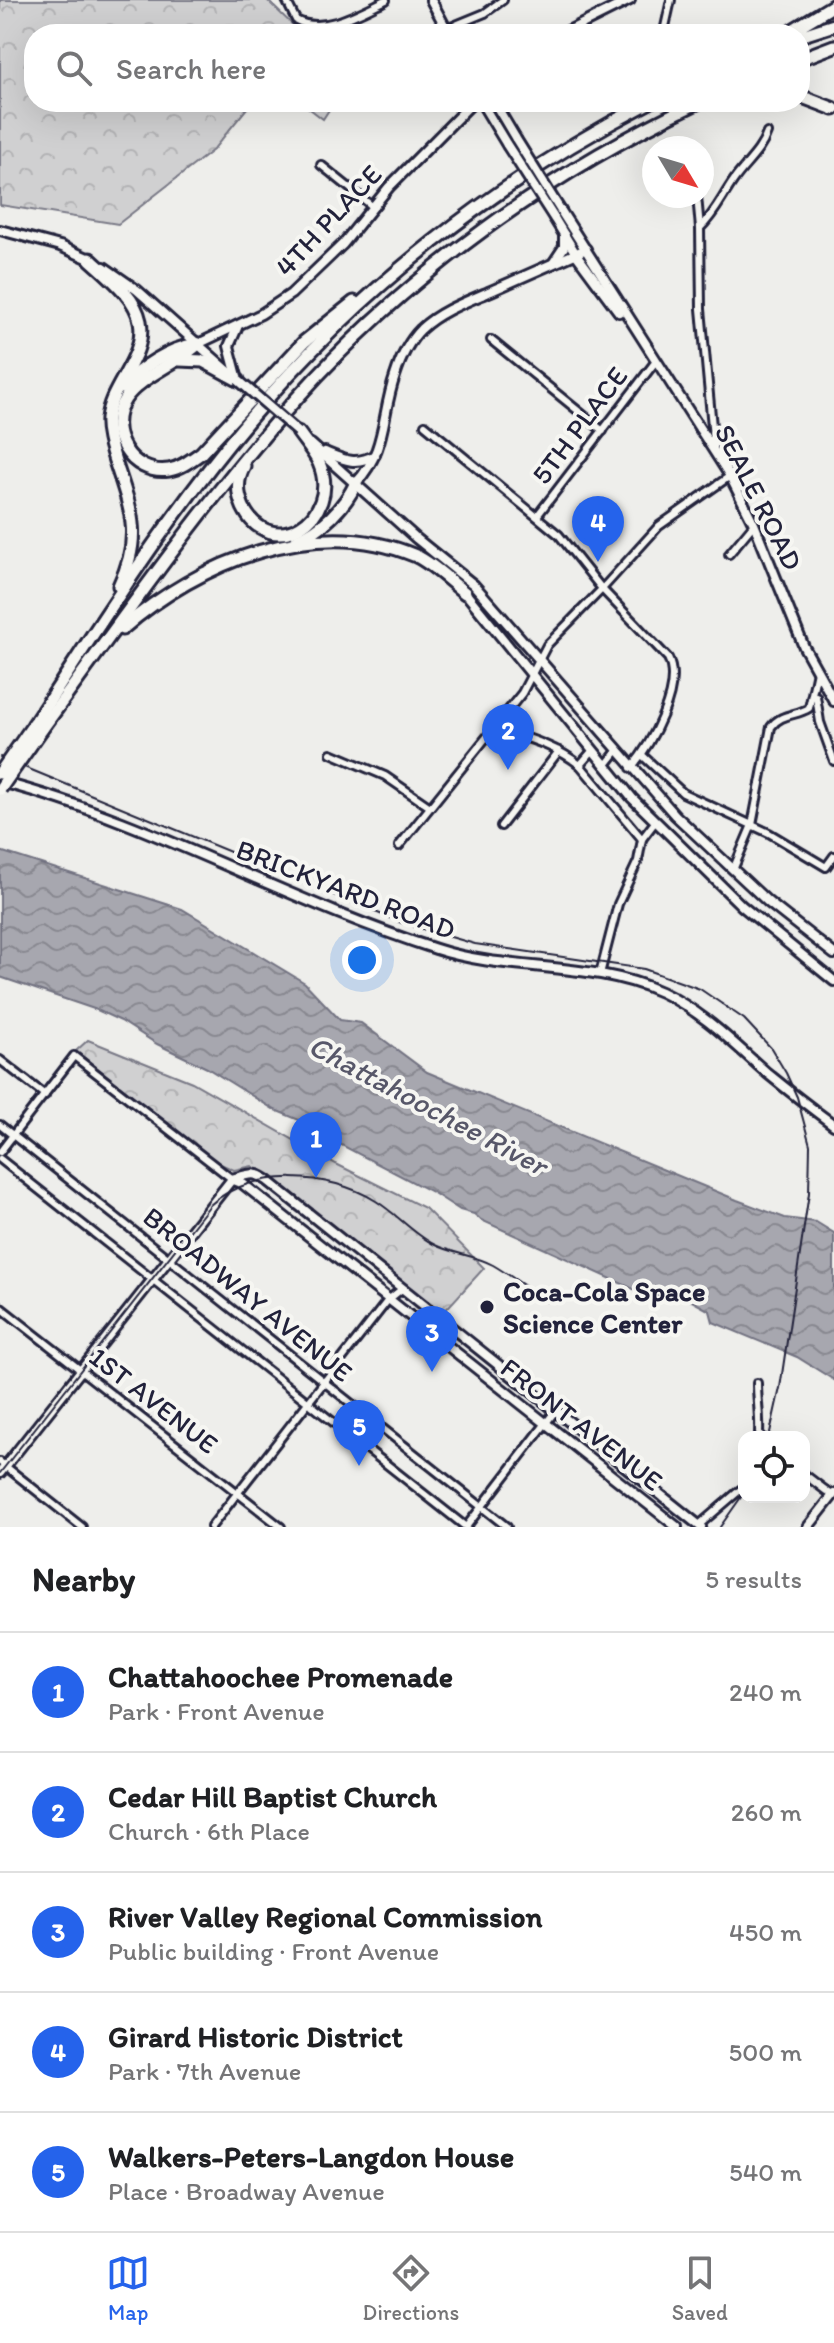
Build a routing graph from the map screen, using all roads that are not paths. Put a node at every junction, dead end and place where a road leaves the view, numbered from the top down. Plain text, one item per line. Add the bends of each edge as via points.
1 (286, 0) edge
2 (386, 0) edge
3 (431, 0) edge
4 (503, 0) edge
5 (630, 0) edge
6 (671, 0) edge
7 (834, 5) edge
8 (307, 24) edge
9 (315, 24) edge
10 (444, 24) edge
11 (464, 24) edge
12 (582, 24) edge
13 (666, 24) edge
14 (803, 24) edge
15 (834, 25) edge
16 (810, 33) edge
17 (834, 46) edge
18 (810, 55) edge
19 (810, 100) edge
20 (834, 109) edge
21 (463, 112) edge
22 (487, 112) edge
23 (500, 112) edge
24 (632, 112) edge
25 (680, 112) edge
26 (767, 133) dead end
27 (321, 165) dead end
28 (372, 206) junction
29 (698, 208) edge
30 (558, 214) junction
31 (700, 228) junction
32 (0, 230) edge
33 (564, 234) junction
34 (586, 249) junction
35 (576, 254) junction
36 (90, 259) junction
37 (553, 264) junction
38 (397, 272) junction
39 (239, 325) junction
40 (491, 340) dead end
41 (198, 344) junction
42 (178, 360) junction
43 (656, 361) junction
44 (238, 380) junction
45 (110, 400) junction
46 (425, 425) dead end
47 (603, 431) junction
48 (298, 432) junction
49 (258, 443) junction
50 (316, 448) junction
51 (714, 448) junction
52 (376, 455) junction
53 (730, 476) junction
54 (356, 483) junction
55 (537, 516) junction
56 (313, 519) junction
57 (754, 524) junction
58 (417, 539) junction
59 (279, 547) junction
60 (729, 554) dead end
61 (602, 589) junction
62 (465, 593) junction
63 (106, 615) junction
64 (103, 645) junction
65 (539, 658) junction
66 (817, 671) junction
67 (532, 676) junction
68 (814, 689) junction
69 (834, 701) edge
70 (38, 726) junction
71 (494, 727) junction
72 (593, 750) junction
73 (559, 751) junction
74 (617, 751) junction
75 (331, 753) dead end
76 (642, 755) junction
77 (834, 761) edge
78 (580, 765) junction
79 (605, 766) junction
80 (631, 768) junction
81 (0, 773) edge
82 (0, 782) edge
83 (0, 789) edge
84 (430, 807) junction
85 (655, 822) junction
86 (752, 825) junction
87 (501, 826) dead end
88 (642, 839) junction
89 (399, 846) dead end
90 (834, 856) edge
91 (733, 870) junction
92 (834, 954) edge
93 (600, 974) junction
94 (834, 981) edge
95 (0, 1060) edge
96 (45, 1095) junction
97 (0, 1125) edge
98 (834, 1125) edge
99 (13, 1135) junction
100 (0, 1152) edge
101 (0, 1159) edge
102 (232, 1179) junction
103 (168, 1258) junction
104 (151, 1280) junction
105 (403, 1288) junction
106 (388, 1300) junction
107 (0, 1307) edge
108 (79, 1370) junction
109 (324, 1383) junction
110 (757, 1383) dead end
111 (308, 1404) junction
112 (556, 1410) junction
113 (545, 1424) junction
114 (759, 1431) edge
115 (2, 1467) edge
116 (810, 1478) edge
117 (738, 1492) edge
118 (238, 1493) junction
119 (833, 1495) edge
120 (482, 1507) junction
121 (700, 1526) edge
122 (82, 1527) edge
123 (211, 1527) edge
124 (281, 1527) edge
125 (466, 1527) edge
126 (507, 1527) edge
127 (677, 1527) edge
128 (808, 1527) edge

1 - 8 street via 296,20
2 - 9 street via 353,16
3 - 10 street
4 - 11 street
5 - 12 street
6 - 13 street
7 - 14 highway
15 - 16 highway
17 - 18 highway
19 - 20 highway
21 - 28 street, 4TH PLACE
22 - 30 street, SEALE ROAD, bridge
23 - 30 street, SEALE ROAD, bridge
24 - 38 highway via 489,200
25 - 49 highway via 594,158 470,240 362,332
26 - 31 street
27 - 28 street
28 - 39 street, 4TH PLACE via 343,244 291,294
29 - 31 street
30 - 33 street, SEALE ROAD
30 - 34 street, SEALE ROAD
31 - 51 street via 700,295
32 - 36 street
33 - 35 street, SEALE ROAD
33 - 37 street via 564,247
34 - 35 street
34 - 43 street, SEALE ROAD
35 - 37 street
35 - 43 street, SEALE ROAD
36 - 41 street via 120,276
36 - 45 highway via 130,299 140,319 136,351
37 - 52 street via 465,302 422,328 394,378
38 - 42 highway via 304,342 201,453 183,466 153,470 139,465 120,442 119,412 135,388
38 - 63 highway via 321,341 247,421
39 - 41 street, 4TH PLACE
39 - 44 street via 229,346
40 - 47 street
41 - 42 highway
41 - 44 street
41 - 45 highway via 177,347 159,358
42 - 44 highway via 203,361
43 - 47 street, 5TH PLACE
43 - 51 street, SEALE ROAD
44 - 48 street, bridge
45 - 63 highway via 109,444 134,535 127,570
46 - 55 street
47 - 55 street, 5TH PLACE
48 - 50 street
48 - 56 highway via 323,477 322,500
49 - 56 highway via 240,473 237,491 248,516 273,532 288,532
49 - 64 highway
50 - 52 street via 353,463
50 - 54 street
51 - 53 street, SEALE ROAD
52 - 54 street
53 - 57 street, SEALE ROAD
53 - 61 street via 659,526
54 - 56 highway
54 - 58 street
54 - 59 highway via 323,525
55 - 61 street
57 - 60 street
57 - 66 street, SEALE ROAD
58 - 62 street
58 - 65 street via 474,585
59 - 62 highway via 351,540 387,545 420,558
59 - 64 highway via 243,556 176,587
61 - 65 street
61 - 76 street via 671,663 670,692
62 - 67 street
63 - 70 highway
64 - 70 highway
65 - 67 street
65 - 74 street
66 - 68 street
66 - 69 street, SEALE ROAD
67 - 71 street
67 - 72 street
68 - 77 street
68 - 86 street via 806,711 786,715 771,727
70 - 81 highway, bridge
70 - 83 highway, bridge
71 - 73 street
71 - 84 street
72 - 78 street
72 - 79 street
73 - 78 street
73 - 87 street
74 - 79 street
74 - 80 street
75 - 84 street via 385,776
76 - 80 street
76 - 86 street via 683,793
78 - 88 street
79 - 85 street
80 - 91 street
82 - 93 street, BRICKYARD ROAD via 102,814 421,945 478,959
84 - 89 street
85 - 88 street
85 - 94 street via 742,906
86 - 90 street via 826,867
86 - 91 street
88 - 93 street via 614,915
91 - 92 street
93 - 98 street, BRICKYARD ROAD via 642,984 682,1003
95 - 96 street
96 - 99 street
96 - 102 street, FRONT AVENUE via 74,1056
97 - 99 street, BROADWAY AVENUE
99 - 100 street
99 - 103 street, BROADWAY AVENUE
101 - 104 street, BROADWAY AVENUE
102 - 103 street
102 - 105 street, FRONT AVENUE via 258,1174
102 - 106 street, FRONT AVENUE
103 - 104 street
103 - 109 street, BROADWAY AVENUE
104 - 108 street
104 - 111 street, BROADWAY AVENUE
105 - 106 street
105 - 112 street, FRONT AVENUE
106 - 109 street
106 - 113 street, FRONT AVENUE
107 - 108 street, 1ST AVENUE
108 - 115 street
108 - 118 street, 1ST AVENUE
109 - 111 street
109 - 120 street, BROADWAY AVENUE
110 - 114 street
111 - 118 street
111 - 125 street, BROADWAY AVENUE
112 - 113 street
112 - 121 street, FRONT AVENUE
113 - 120 street
113 - 127 street, FRONT AVENUE
115 - 122 street
116 - 119 street
117 - 121 street
118 - 123 street
118 - 124 street, 1ST AVENUE
119 - 128 street
120 - 125 street
120 - 126 street, BROADWAY AVENUE

